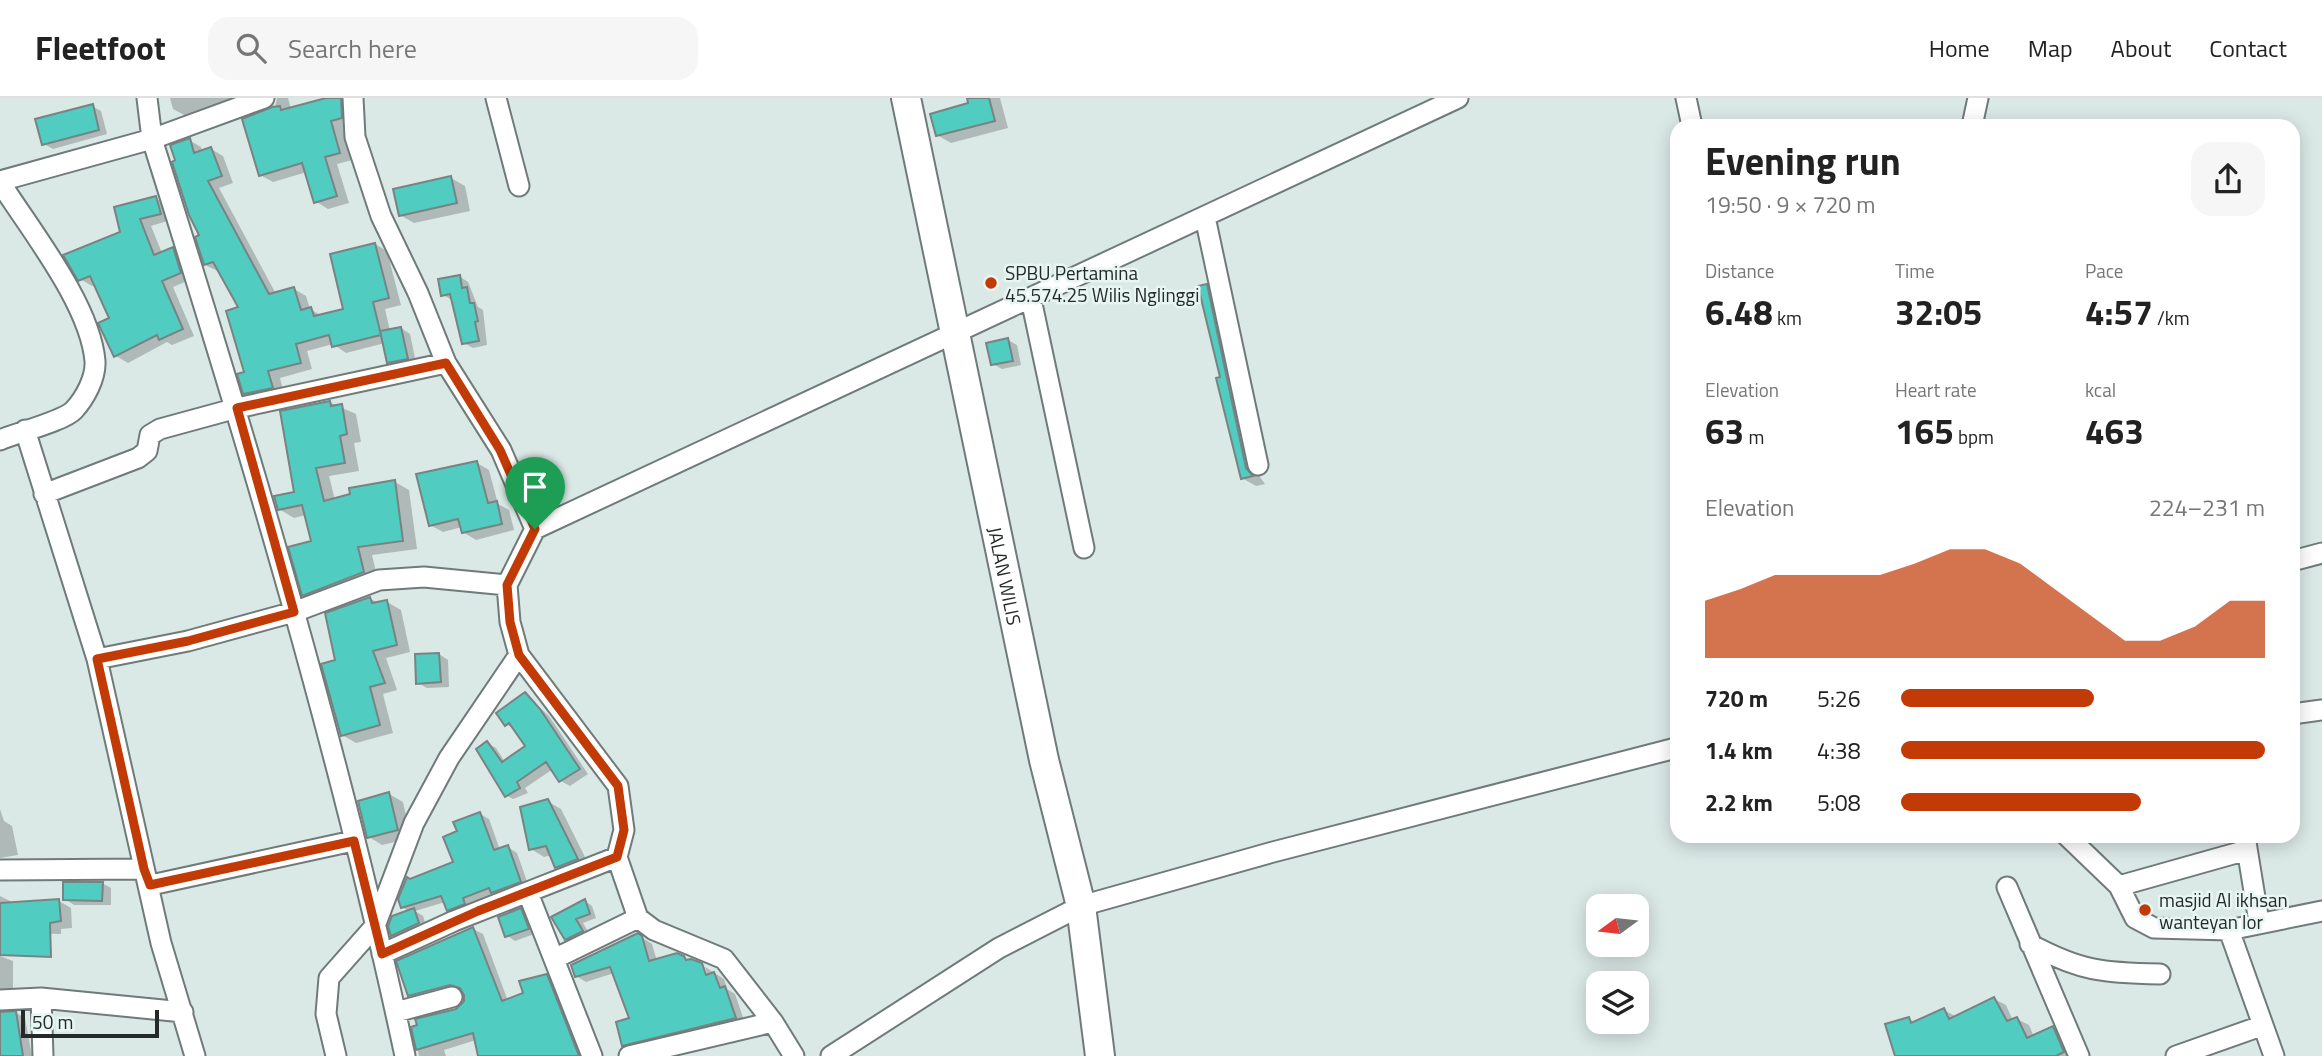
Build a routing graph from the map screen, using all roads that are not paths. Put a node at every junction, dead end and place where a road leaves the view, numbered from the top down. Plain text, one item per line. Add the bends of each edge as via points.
1 (147, 98) edge
2 (264, 98) edge
3 (353, 98) edge
4 (496, 98) edge
5 (906, 98) edge
6 (1458, 98) edge
7 (1686, 98) edge
8 (1978, 98) edge
9 (1690, 119) edge
10 (1974, 119) edge
11 (152, 139) junction
12 (0, 181) edge
13 (519, 186) dead end
14 (1205, 216) junction
15 (1031, 299) junction
16 (957, 334) junction
17 (446, 363) junction
18 (237, 408) junction
19 (25, 430) junction
20 (0, 440) edge
21 (1258, 465) dead end
22 (44, 494) junction
23 (535, 529) junction
24 (1084, 548) dead end
25 (2322, 553) edge
26 (2300, 559) edge
27 (507, 585) junction
28 (294, 612) junction
29 (519, 655) junction
30 (97, 659) junction
31 (2322, 710) edge
32 (2300, 713) edge
33 (1670, 750) edge
34 (354, 841) junction
35 (2074, 843) edge
36 (2246, 844) edge
37 (617, 857) junction
38 (0, 870) edge
39 (147, 877) junction
40 (2119, 886) junction
41 (2007, 887) dead end
42 (528, 894) junction
43 (1081, 906) junction
44 (2322, 911) edge
45 (638, 918) junction
46 (2259, 922) junction
47 (375, 926) junction
48 (2229, 930) junction
49 (2029, 944) junction
50 (382, 954) junction
51 (556, 958) junction
52 (2160, 974) dead end
53 (452, 997) dead end
54 (41, 998) junction
55 (0, 1000) edge
56 (183, 1012) junction
57 (396, 1013) junction
58 (773, 1022) junction
59 (2261, 1026) junction
60 (43, 1056) edge
61 (195, 1056) edge
62 (336, 1056) edge
63 (405, 1056) edge
64 (592, 1056) edge
65 (629, 1056) edge
66 (794, 1056) edge
67 (831, 1056) edge
68 (1100, 1056) edge
69 (2079, 1056) edge
70 (2176, 1056) edge
71 (2274, 1056) edge

1 - 11 street
2 - 11 street
3 - 17 street via 355,136 367,181
4 - 13 street
5 - 16 main road, JALAN WILIS
6 - 14 street
7 - 9 street
8 - 10 street
11 - 12 street
11 - 18 street
12 - 19 street via 73,297 88,328 95,364 90,386 73,412
14 - 15 street
14 - 21 street
15 - 16 street
15 - 24 street
16 - 23 street
16 - 43 main road, JALAN WILIS via 1044,760
17 - 18 street
17 - 23 street via 500,450
18 - 22 street via 160,429 150,435 147,451 138,457
18 - 28 street
19 - 20 street
19 - 22 street
22 - 30 street
23 - 27 street
25 - 26 street
27 - 28 street via 424,577 379,580
27 - 29 street
28 - 30 street via 188,641
28 - 34 street
29 - 37 street via 618,786 624,830
29 - 47 street via 449,758 414,823
30 - 39 street
31 - 32 street
33 - 43 street
34 - 39 street
34 - 47 street
35 - 40 street
36 - 40 street
36 - 46 street
37 - 42 street
37 - 45 street
38 - 39 street
39 - 56 street
40 - 48 street via 2128,908 2144,925
41 - 49 street
42 - 50 street
42 - 51 street
43 - 67 street via 999,948
43 - 68 main road, JALAN WILIS
44 - 46 street
45 - 51 street
45 - 58 street via 654,930 724,959
46 - 48 street
47 - 50 street
47 - 62 street via 329,978 326,1014
48 - 59 street
49 - 52 street via 2080,968
49 - 69 street
50 - 57 street
51 - 64 street
53 - 57 street
54 - 55 street
54 - 56 street
54 - 60 street
56 - 61 street
57 - 63 street
58 - 65 street
58 - 66 street
59 - 70 street
59 - 71 street

